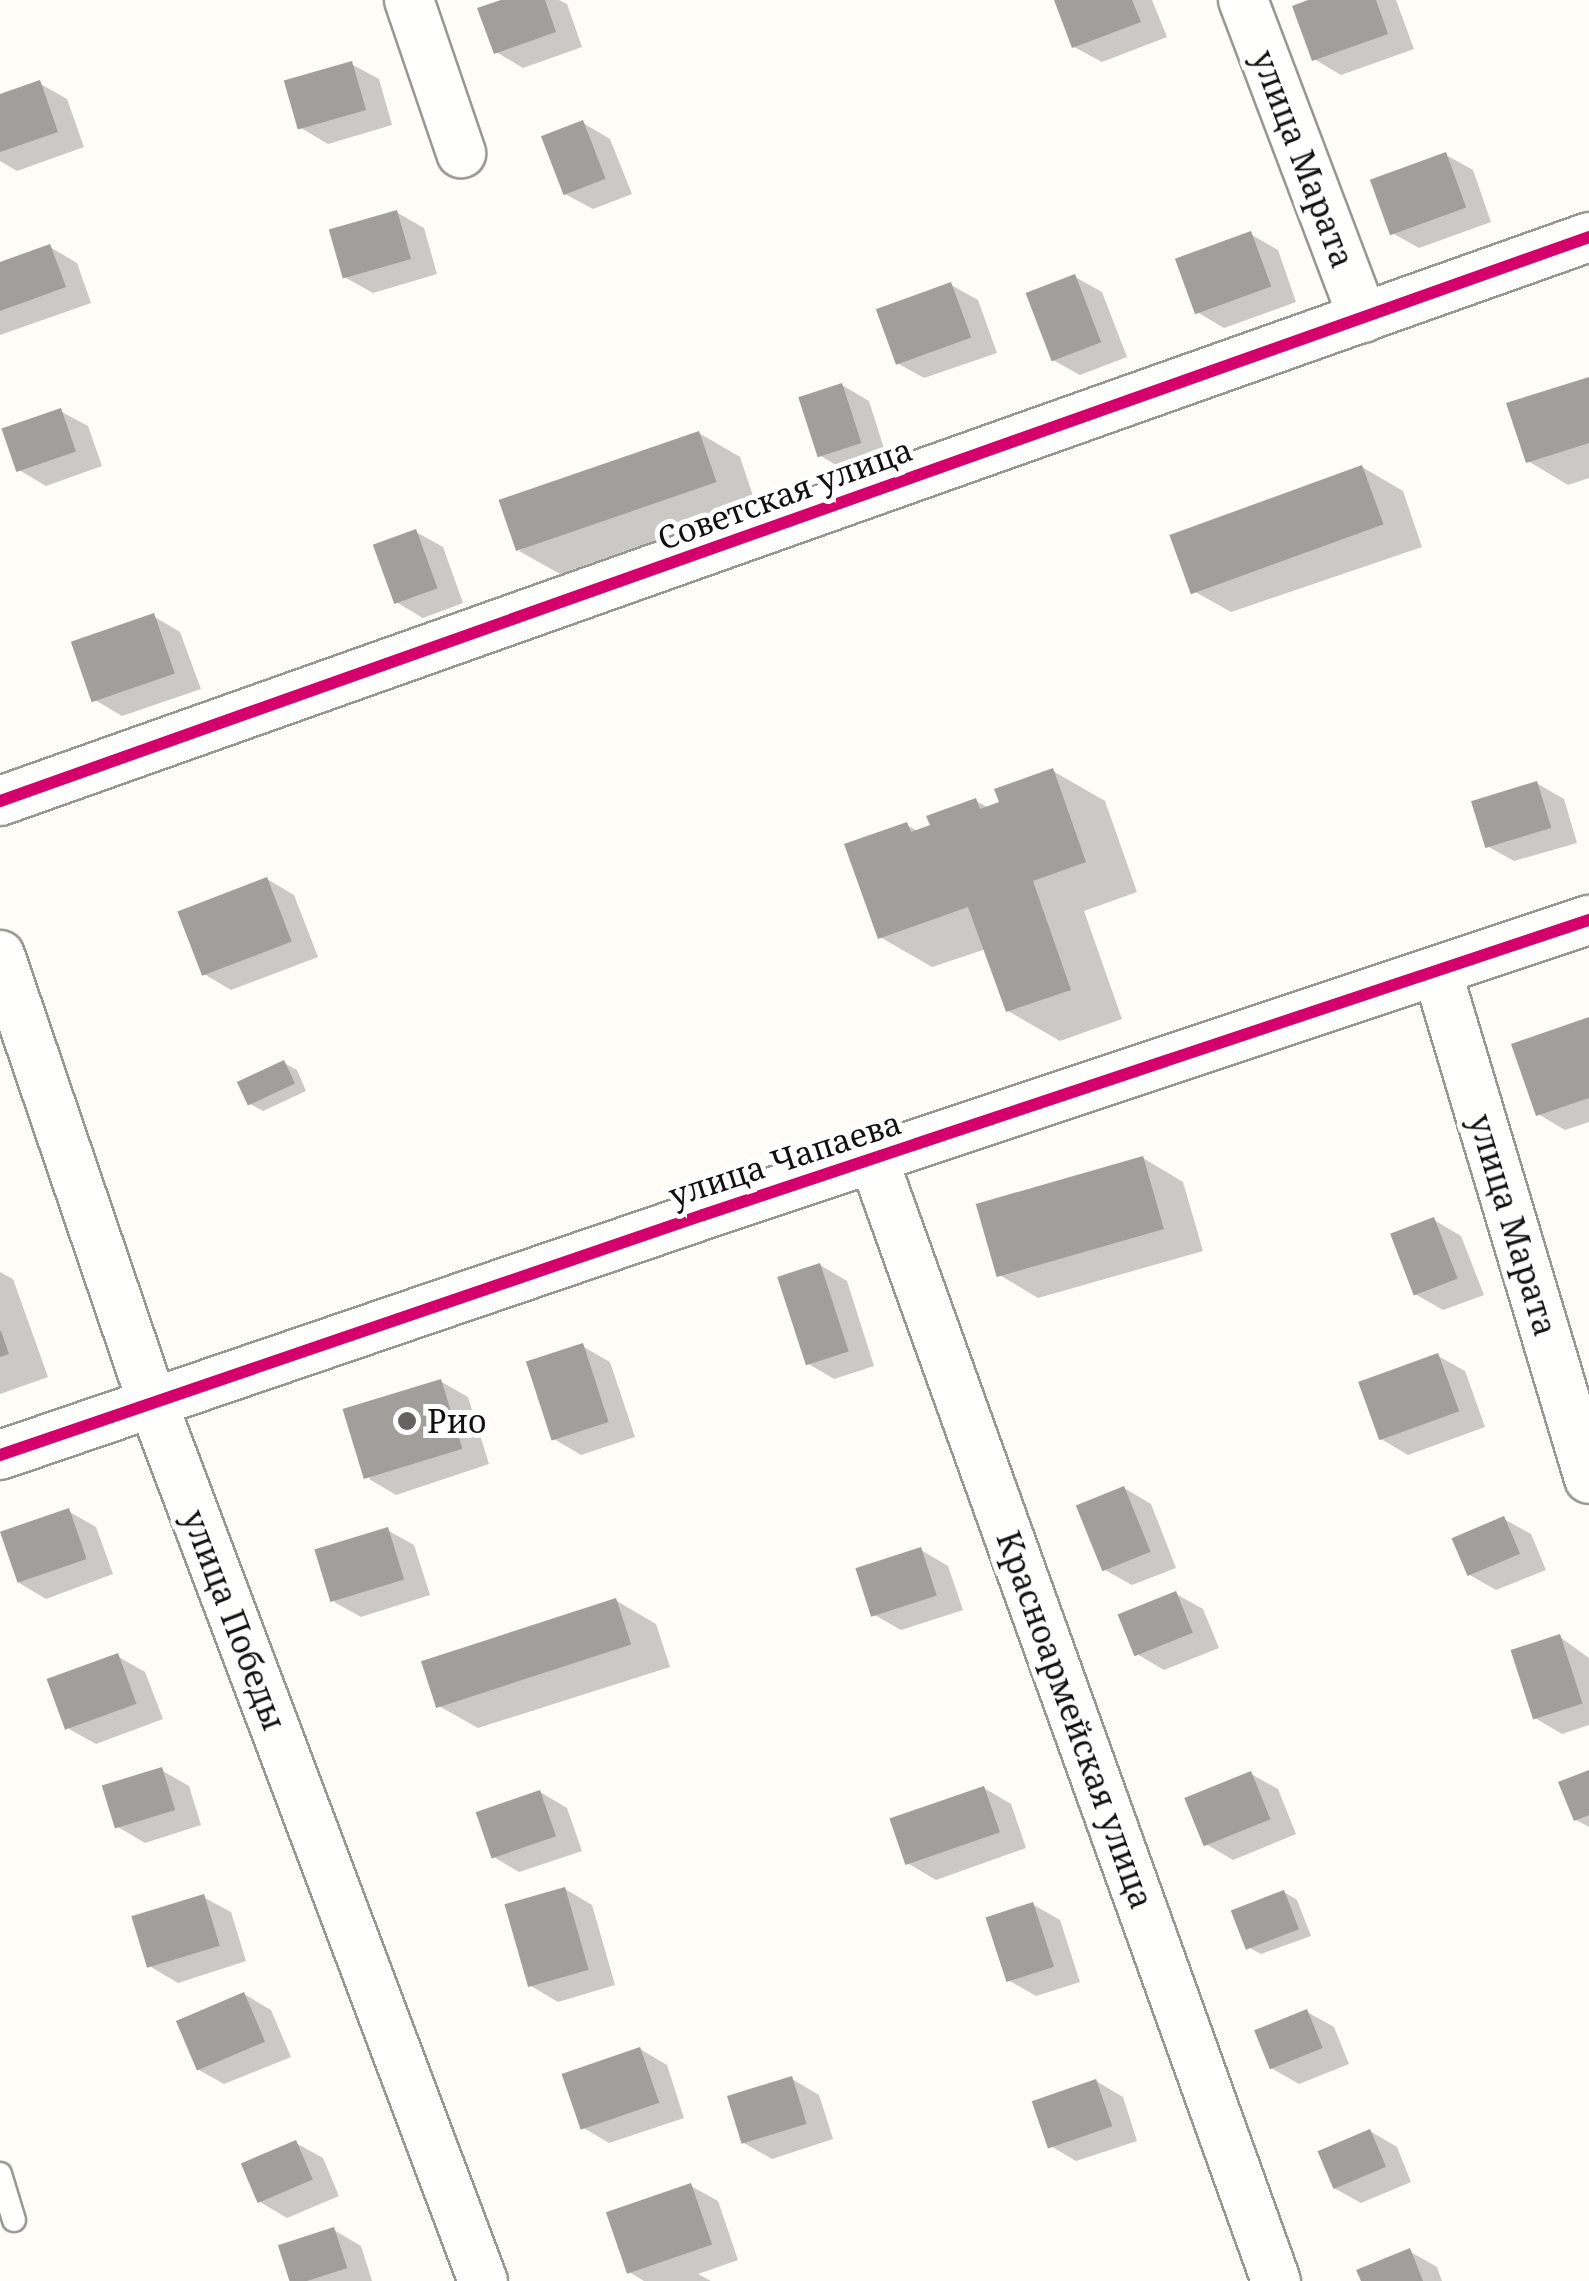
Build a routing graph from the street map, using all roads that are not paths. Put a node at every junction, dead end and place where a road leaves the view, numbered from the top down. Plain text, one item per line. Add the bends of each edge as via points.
1 (409, 0) edge
2 (1244, 0) edge
3 (461, 153) dead end
4 (1589, 237) edge
5 (1363, 318) junction
6 (0, 801) edge
7 (1589, 920) edge
8 (0, 955) edge
9 (1437, 971) junction
10 (873, 1158) junction
11 (152, 1401) junction
12 (0, 1455) edge
13 (1589, 1479) edge
14 (0, 2174) edge
15 (14, 2220) dead end
16 (483, 2281) edge
17 (1276, 2281) edge

1 - 3 street
2 - 5 street, улица Марата
4 - 5 street, Советская улица
5 - 6 street, Советская улица
7 - 9 street, улица Чапаева
8 - 11 street, улица Победы
9 - 10 street, улица Чапаева
9 - 13 street, улица Марата
10 - 11 street, улица Чапаева
10 - 17 street, Красноармейская улица
11 - 12 street, улица Чапаева
11 - 16 street, улица Победы
14 - 15 lane

